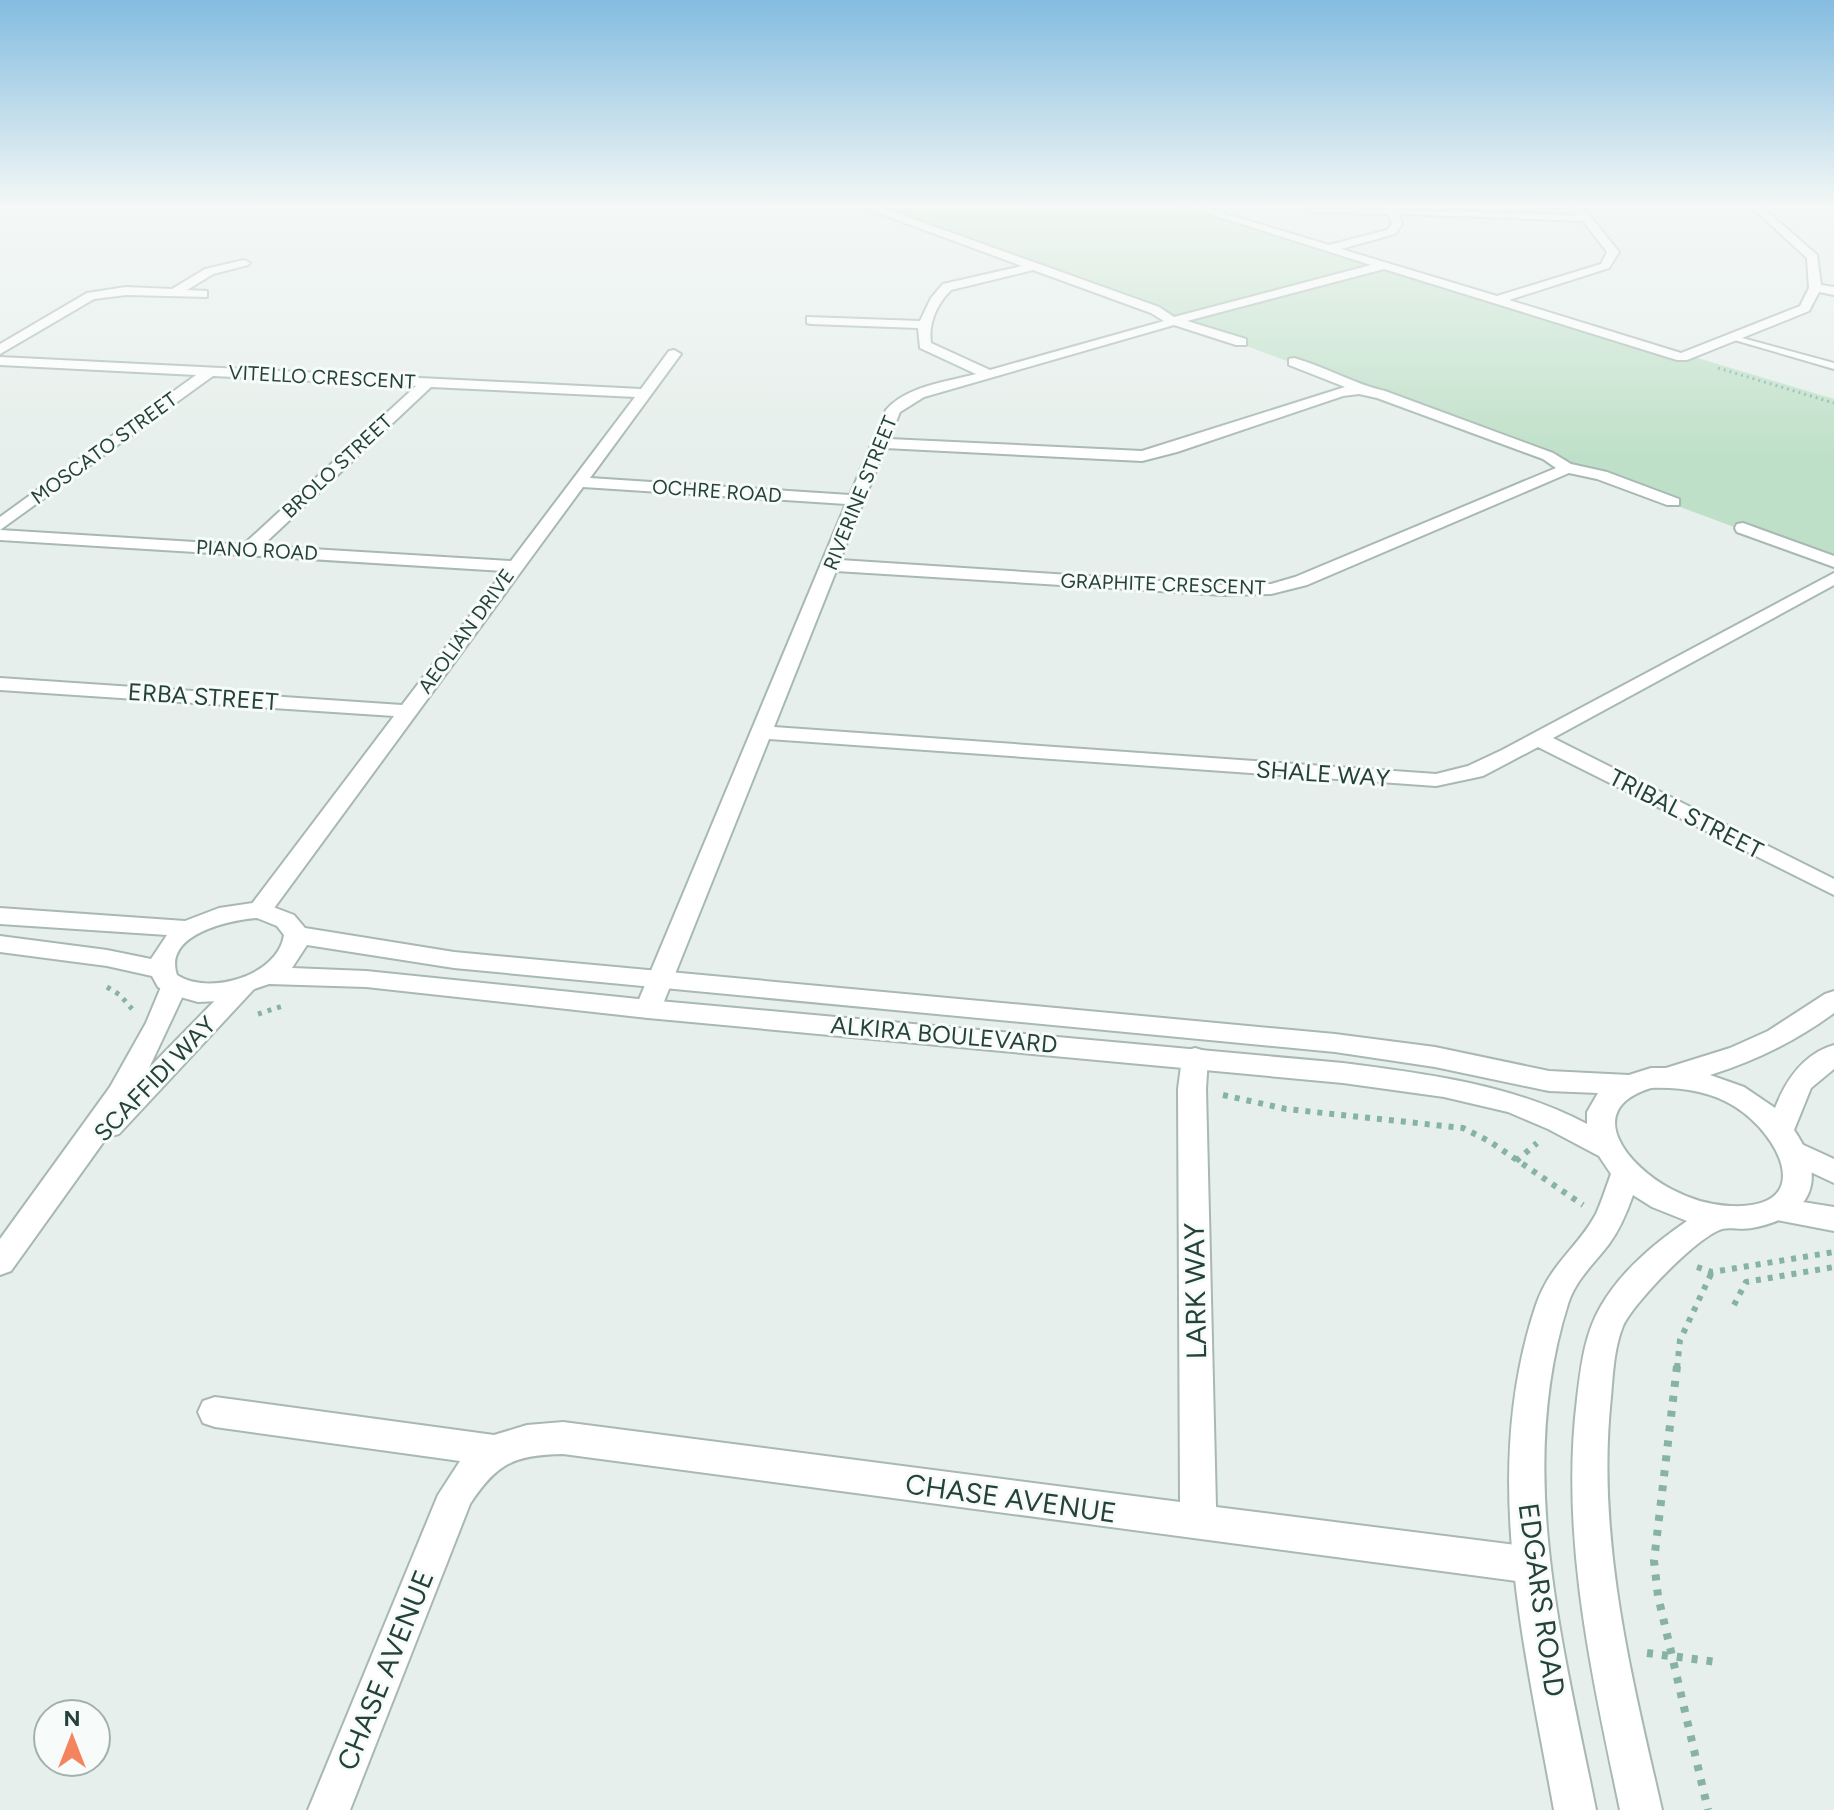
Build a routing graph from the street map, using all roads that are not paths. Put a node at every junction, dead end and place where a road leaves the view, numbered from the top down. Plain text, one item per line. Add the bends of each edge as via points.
1 (180, 289) edge
2 (944, 289) edge
3 (1098, 289) edge
4 (1293, 289) edge
5 (1468, 289) edge
6 (1530, 289) edge
7 (1814, 289) edge
8 (174, 293) junction
9 (203, 294) dead end
10 (1500, 299) junction
11 (811, 320) dead end
12 (1172, 321) junction
13 (925, 325) junction
14 (1734, 337) junction
15 (1241, 342) dead end
16 (0, 350) edge
17 (674, 354) dead end
18 (0, 361) edge
19 (1294, 362) dead end
20 (1834, 366) edge
21 (209, 372) junction
22 (989, 375) junction
23 (427, 383) junction
24 (1359, 390) junction
25 (644, 393) junction
26 (880, 443) junction
27 (1566, 468) junction
28 (576, 482) junction
29 (857, 500) junction
30 (1673, 502) dead end
31 (0, 525) edge
32 (1743, 528) dead end
33 (0, 535) edge
34 (247, 550) junction
35 (1834, 562) edge
36 (831, 565) junction
37 (514, 566) junction
38 (1834, 578) edge
39 (0, 684) edge
40 (407, 711) junction
41 (763, 732) junction
42 (1538, 739) junction
43 (1834, 888) edge
44 (260, 910) junction
45 (0, 916) edge
46 (188, 929) junction
47 (297, 935) junction
48 (0, 944) edge
49 (269, 976) junction
50 (661, 978) junction
51 (168, 979) junction
52 (242, 988) junction
53 (1834, 1000) edge
54 (648, 1009) junction
55 (1834, 1055) edge
56 (1194, 1074) junction
57 (1665, 1077) junction
58 (1626, 1084) junction
59 (1781, 1128) junction
60 (1797, 1153) junction
61 (1616, 1160) junction
62 (68, 1170) junction
63 (1834, 1172) edge
64 (1778, 1210) junction
65 (1718, 1216) junction
66 (1834, 1219) edge
67 (0, 1262) edge
68 (215, 1412) dead end
69 (493, 1450) junction
70 (1198, 1523) junction
71 (1531, 1565) junction
72 (329, 1810) edge
73 (1575, 1810) edge
74 (1641, 1810) edge

1 - 8 street
2 - 13 street
3 - 12 street
4 - 12 street, RIVERINE STREET
5 - 10 street
6 - 10 street
7 - 14 street via 1805,308
8 - 9 street
8 - 16 street via 91,296
10 - 14 street via 1682,357
11 - 13 street
12 - 15 street
12 - 22 street, RIVERINE STREET
13 - 22 street via 925,345
14 - 20 lane
17 - 25 street, AEOLIAN DRIVE
18 - 21 street, VITELLO CRESCENT
19 - 24 street
21 - 23 street, VITELLO CRESCENT
21 - 31 street, MOSCATO STREET
22 - 26 street, RIVERINE STREET via 899,404
23 - 25 street, VITELLO CRESCENT
23 - 34 street, BROLO STREET
24 - 26 street via 1142,456
24 - 27 street via 1475,428
25 - 28 street, AEOLIAN DRIVE
26 - 29 street, RIVERINE STREET
27 - 30 street
27 - 36 street, GRAPHITE CRESCENT via 1271,589
28 - 29 street, OCHRE ROAD
28 - 37 street, AEOLIAN DRIVE
29 - 36 street, RIVERINE STREET
32 - 35 street
33 - 34 street, PIANO ROAD
34 - 37 street, PIANO ROAD
36 - 41 street, RIVERINE STREET
37 - 40 street, AEOLIAN DRIVE
38 - 42 street, SHALE WAY
39 - 40 street, ERBA STREET
40 - 44 street, AEOLIAN DRIVE
41 - 42 street, SHALE WAY via 1403,780 1475,771
41 - 50 street, RIVERINE STREET
42 - 43 street, TRIBAL STREET
44 - 46 street via 226,913
44 - 47 street via 282,916
45 - 46 street
46 - 51 street, SCAFFIDI WAY via 162,956
47 - 49 street via 295,949
47 - 50 street, ALKIRA BOULEVARD via 454,960
48 - 51 street via 107,958
49 - 52 street
49 - 54 street, ALKIRA BOULEVARD via 366,979
50 - 54 street, RIVERINE STREET
50 - 58 street, ALKIRA BOULEVARD via 1335,1043 1549,1081
51 - 52 street via 204,994
51 - 62 street, SCAFFIDI WAY via 162,1020
52 - 62 street, SCAFFIDI WAY
53 - 57 street via 1796,1029 1746,1054
54 - 56 street, ALKIRA BOULEVARD
55 - 59 street via 1799,1083
56 - 61 street, ALKIRA BOULEVARD via 1343,1073 1474,1094 1541,1114
56 - 70 street, LARK WAY
57 - 58 street
57 - 59 street via 1728,1091
58 - 61 street via 1608,1096 1600,1114 1602,1136
59 - 60 street
60 - 63 street
60 - 64 street via 1800,1186
61 - 65 street via 1667,1201
61 - 71 street, EDGARS ROAD via 1608,1220 1562,1281 1536,1366 1528,1440
62 - 67 street, SCAFFIDI WAY
64 - 65 street via 1751,1217
64 - 66 street
65 - 74 street via 1665,1251 1635,1281 1611,1317 1589,1418 1595,1573
68 - 69 street, CHASE AVENUE
69 - 70 street, CHASE AVENUE via 530,1438 563,1438
69 - 72 street, CHASE AVENUE via 456,1495
70 - 71 street, CHASE AVENUE
71 - 73 street, EDGARS ROAD

